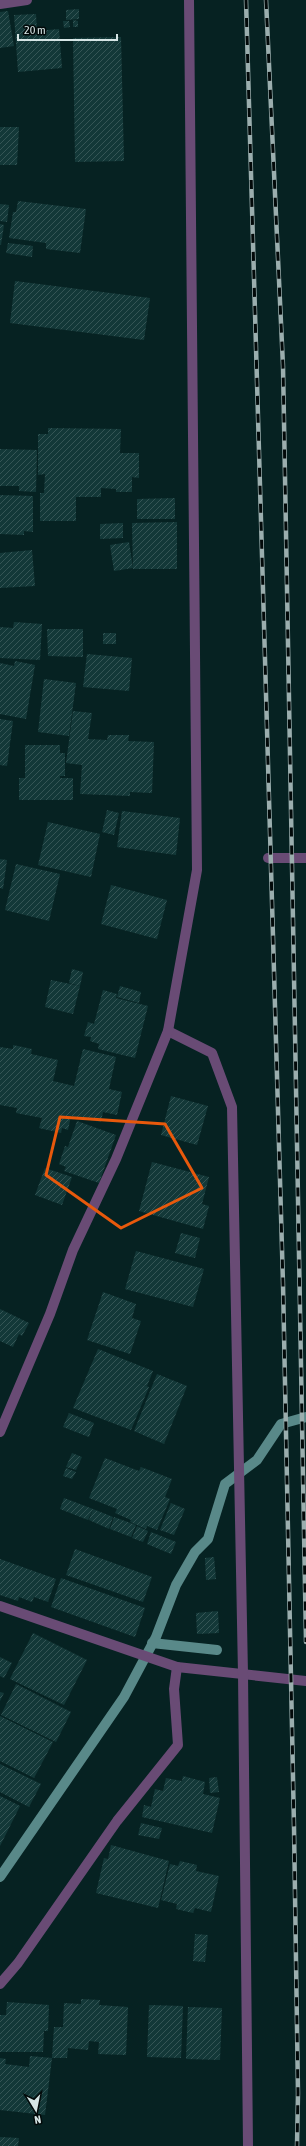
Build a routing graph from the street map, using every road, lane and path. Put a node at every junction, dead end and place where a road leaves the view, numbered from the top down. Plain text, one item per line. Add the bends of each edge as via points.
1 (27, 0) edge
2 (189, 0) edge
3 (0, 4) edge
4 (268, 858) dead end
5 (306, 858) edge
6 (168, 1031) junction
7 (0, 1432) edge
8 (0, 1606) edge
9 (177, 1667) junction
10 (243, 1674) junction
11 (306, 1681) edge
12 (0, 1984) edge
13 (248, 2146) edge

1 - 3 street
2 - 6 street via 197,870
4 - 5 street
6 - 7 street via 116,1159 73,1250 50,1314
6 - 10 street via 212,1053 232,1107
8 - 9 street
9 - 10 street
9 - 12 street via 174,1689 178,1745 117,1821 18,1963
10 - 11 street
10 - 13 street

